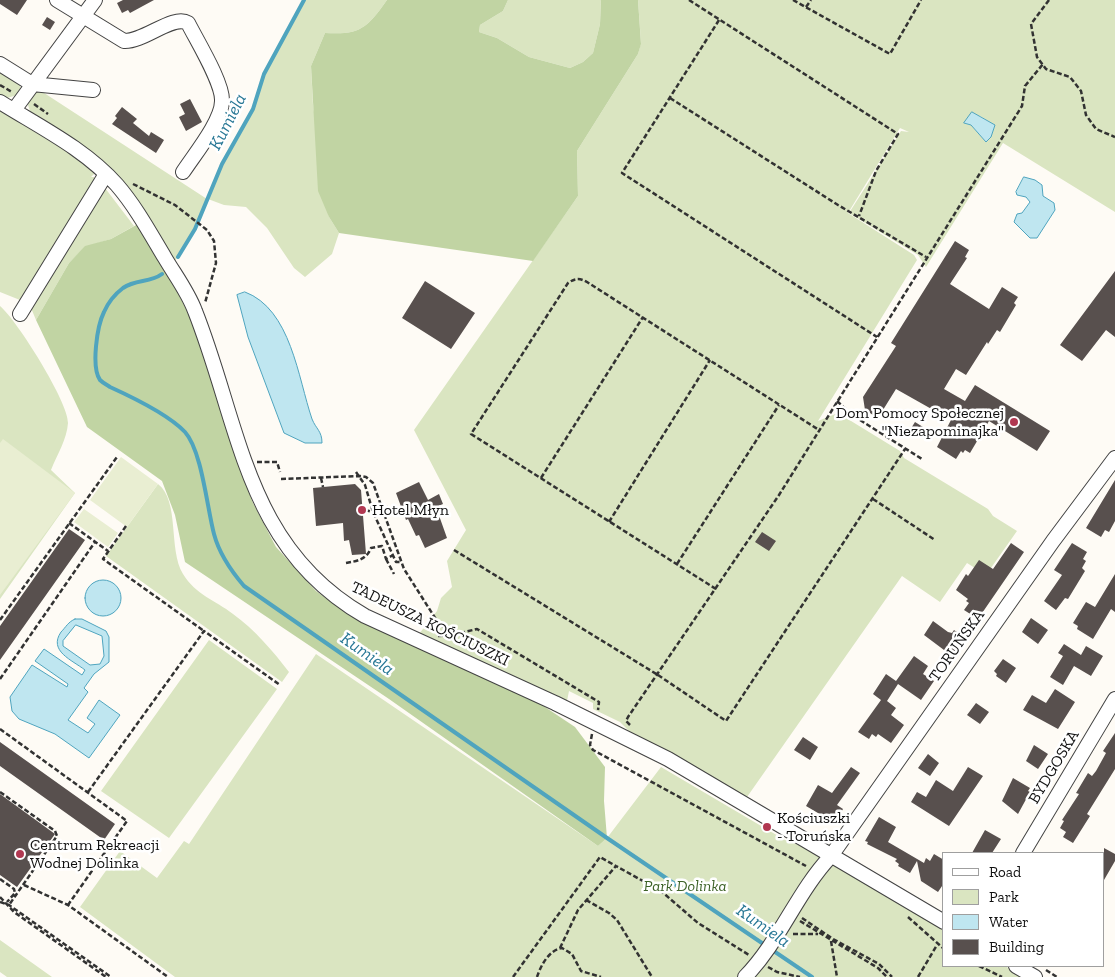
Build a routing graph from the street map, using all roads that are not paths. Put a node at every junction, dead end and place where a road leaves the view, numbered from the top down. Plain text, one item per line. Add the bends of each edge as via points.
1 (57, 0) edge
2 (95, 0) edge
3 (83, 16) junction
4 (0, 64) edge
5 (32, 84) junction
6 (93, 90) dead end
7 (0, 102) edge
8 (14, 110) junction
9 (183, 172) dead end
10 (106, 174) junction
11 (20, 314) dead end
12 (1115, 458) edge
13 (1115, 698) edge
14 (1024, 852) edge
15 (831, 856) junction
16 (942, 921) edge
17 (1018, 967) edge
18 (745, 977) edge
19 (1035, 977) edge

1 - 3 street
2 - 3 street
3 - 5 street
3 - 9 street via 124,41 136,40 177,20 188,23 215,79 222,103 216,121
4 - 5 street
5 - 6 street
5 - 8 street
7 - 8 street, TADEUSZA KOŚCIUSZKI
8 - 10 street, TADEUSZA KOŚCIUSZKI via 83,154
10 - 11 street
10 - 15 street, TADEUSZA KOŚCIUSZKI via 130,202 195,310 257,495 280,538 306,570 336,598 365,616 595,730 700,777
12 - 15 street, TORUŃSKA
13 - 14 street, BYDGOSKA
15 - 16 street, TADEUSZA KOŚCIUSZKI
15 - 18 street, TORUŃSKA via 819,869 762,959
17 - 19 street

